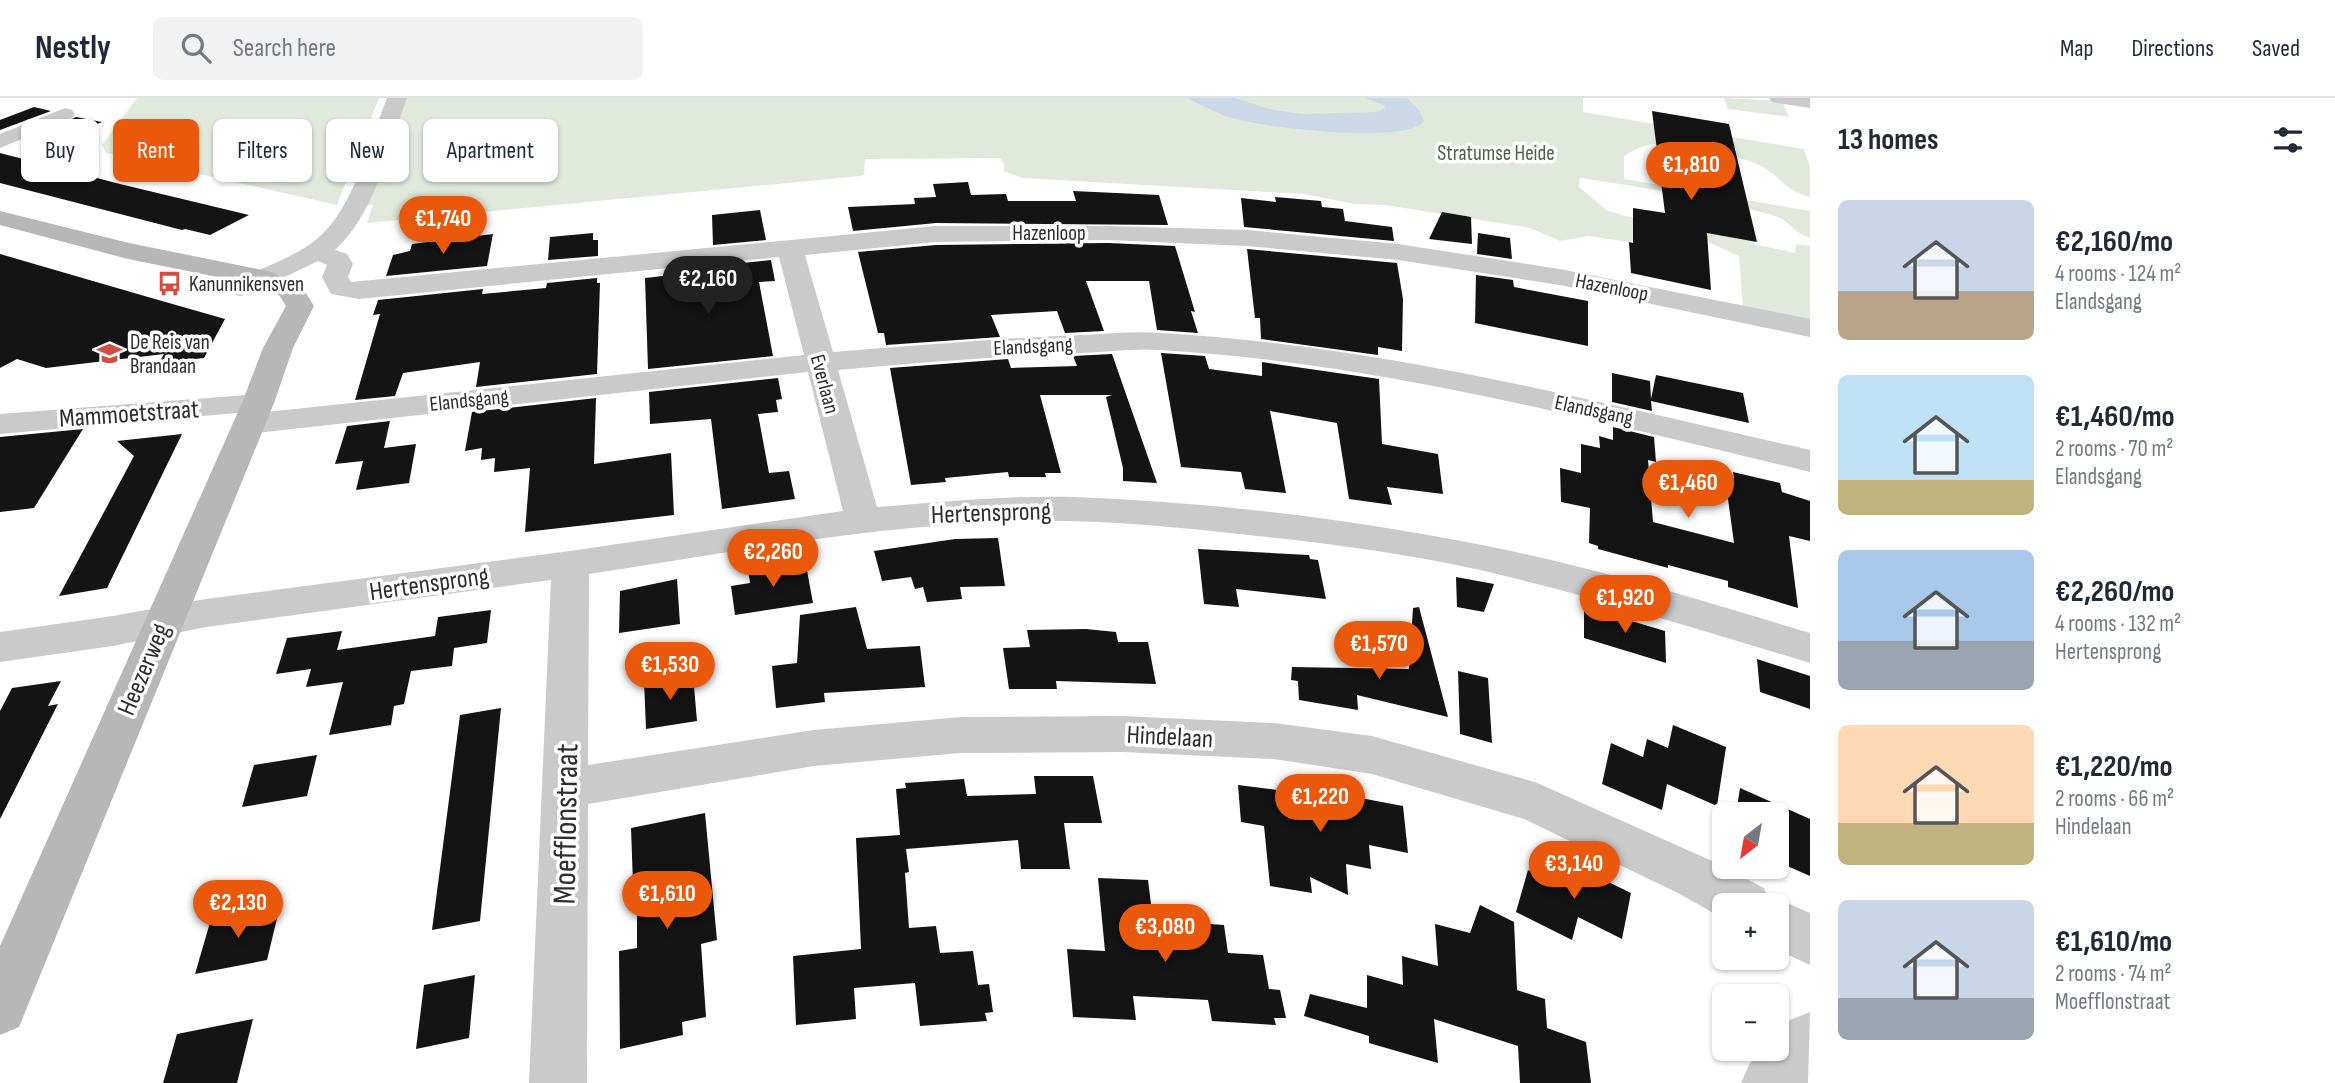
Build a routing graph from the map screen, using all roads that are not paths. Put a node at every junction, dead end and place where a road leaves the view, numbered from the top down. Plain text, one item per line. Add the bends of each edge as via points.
1 (397, 98) edge
2 (1779, 98) edge
3 (1810, 99) edge
4 (65, 114) dead end
5 (0, 142) edge
6 (0, 218) edge
7 (790, 248) junction
8 (313, 251) junction
9 (251, 283) junction
10 (1810, 328) edge
11 (819, 362) junction
12 (253, 413) junction
13 (0, 424) edge
14 (1810, 461) edge
15 (863, 520) junction
16 (570, 564) junction
17 (163, 621) junction
18 (0, 647) edge
19 (1810, 648) edge
20 (566, 788) junction
21 (1724, 893) edge
22 (1789, 929) edge
23 (1810, 940) edge
24 (0, 1008) edge
25 (1810, 1040) edge
26 (558, 1083) edge
27 (1770, 1083) edge

1 - 8 street via 353,209 334,237
2 - 3 street
4 - 5 street
6 - 9 street via 128,251 150,261
7 - 8 street, Hazenloop via 359,290 341,288 335,277 338,260
7 - 10 street, Hazenloop via 936,234 1247,238 1479,263
7 - 11 street, Everlaan
8 - 9 street
9 - 12 street, Heezerweg via 277,308 286,331
11 - 12 street, Elandsgang
11 - 14 street, Elandsgang via 1157,341 1255,349 1370,364
11 - 15 street, Everlaan
12 - 13 street, Mammoetstraat
12 - 17 street, Heezerweg
15 - 16 street, Hertensprong
15 - 19 street, Hertensprong via 1071,509 1311,529 1478,557 1640,597
16 - 17 street, Hertensprong
16 - 20 street, Moefflonstraat
17 - 18 street, Hertensprong
17 - 24 street, Heezerweg
20 - 21 street, Hindelaan via 814,748 961,735 1122,734 1273,741 1372,755 1535,802
20 - 26 street, Moefflonstraat
22 - 23 street
25 - 27 street

